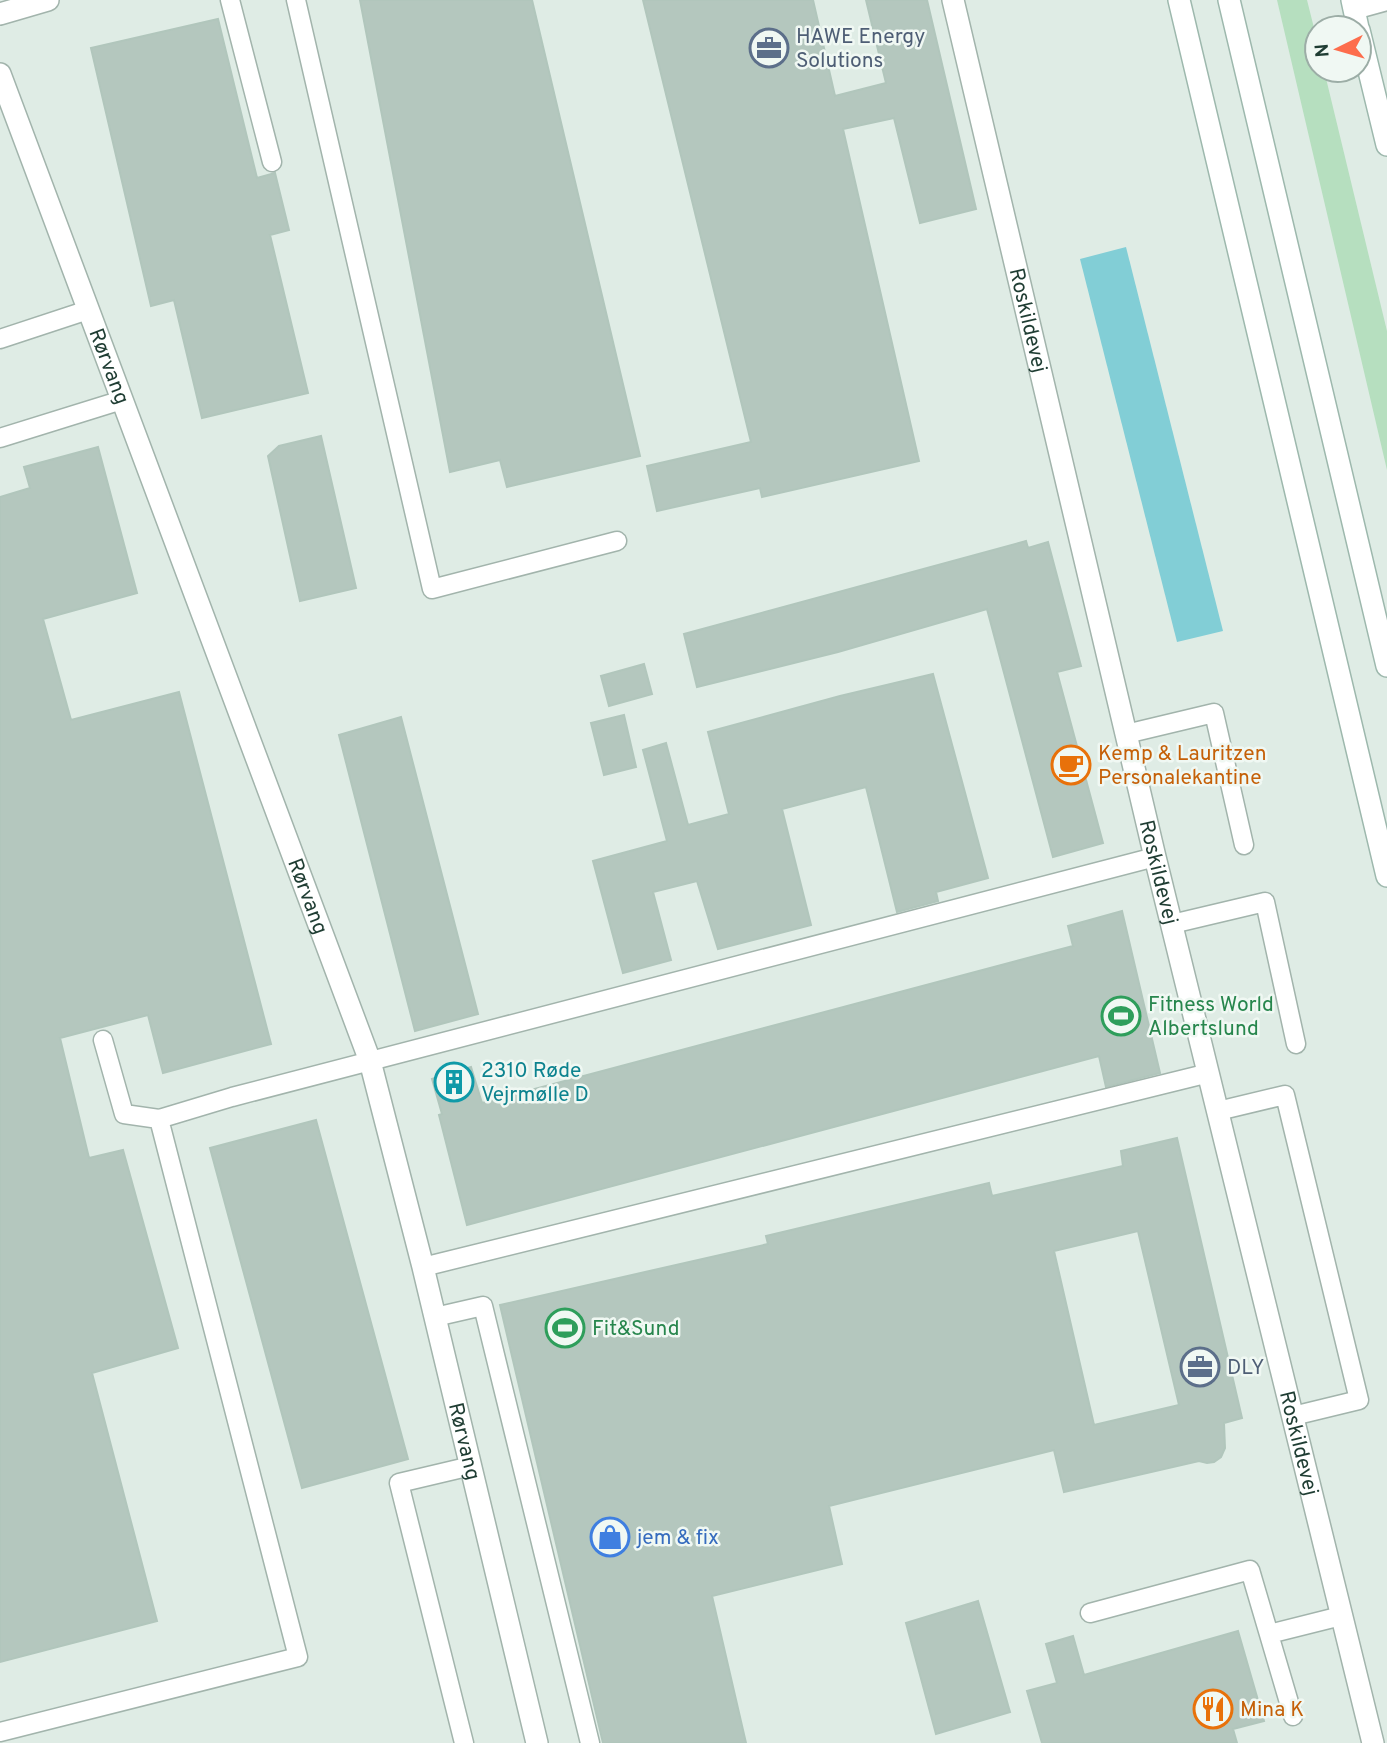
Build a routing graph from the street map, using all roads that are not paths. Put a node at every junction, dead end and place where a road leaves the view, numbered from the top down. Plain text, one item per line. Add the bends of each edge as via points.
1 (48, 0) edge
2 (230, 0) edge
3 (296, 0) edge
4 (953, 0) edge
5 (1179, 0) edge
6 (1229, 0) edge
7 (1387, 1) edge
8 (0, 13) edge
9 (1362, 14) edge
10 (0, 74) edge
11 (1372, 84) edge
12 (1387, 145) edge
13 (272, 162) dead end
14 (88, 310) junction
15 (0, 339) edge
16 (122, 400) junction
17 (0, 438) edge
18 (617, 541) dead end
19 (1387, 666) edge
20 (1126, 734) junction
21 (1244, 845) dead end
22 (1155, 857) junction
23 (1387, 876) edge
24 (1172, 924) junction
25 (103, 1040) dead end
26 (1296, 1044) dead end
27 (370, 1061) junction
28 (1209, 1073) junction
29 (1218, 1111) junction
30 (159, 1119) junction
31 (423, 1268) junction
32 (435, 1317) junction
33 (1293, 1416) junction
34 (471, 1466) junction
35 (1090, 1613) dead end
36 (1341, 1616) junction
37 (1269, 1634) junction
38 (1293, 1716) dead end
39 (0, 1732) edge
40 (464, 1743) edge
41 (537, 1743) edge
42 (590, 1743) edge
43 (1373, 1743) edge

1 - 8 street
2 - 13 lane
3 - 18 lane via 432,589
4 - 20 street, Roskildevej
5 - 23 street
6 - 19 street
7 - 9 lane
10 - 14 street, Rørvang
11 - 12 street
14 - 15 lane
14 - 16 street, Rørvang
16 - 17 lane
16 - 27 street, Rørvang
20 - 21 lane via 1214,713
20 - 22 street, Roskildevej
22 - 24 street, Roskildevej
22 - 27 lane
24 - 26 lane via 1265,902
24 - 28 street, Roskildevej
25 - 30 lane via 124,1114
27 - 30 lane
27 - 31 street, Rørvang
28 - 29 street, Roskildevej
28 - 31 lane
29 - 33 street, Roskildevej
29 - 33 lane via 1285,1095 1359,1400
30 - 39 lane via 298,1657
31 - 32 street, Rørvang
32 - 34 street, Rørvang
32 - 42 lane via 483,1306
33 - 36 street, Roskildevej
34 - 40 lane via 399,1483
34 - 41 street, Rørvang
35 - 37 lane via 1250,1570
36 - 37 lane
36 - 43 street, Roskildevej
37 - 38 lane

